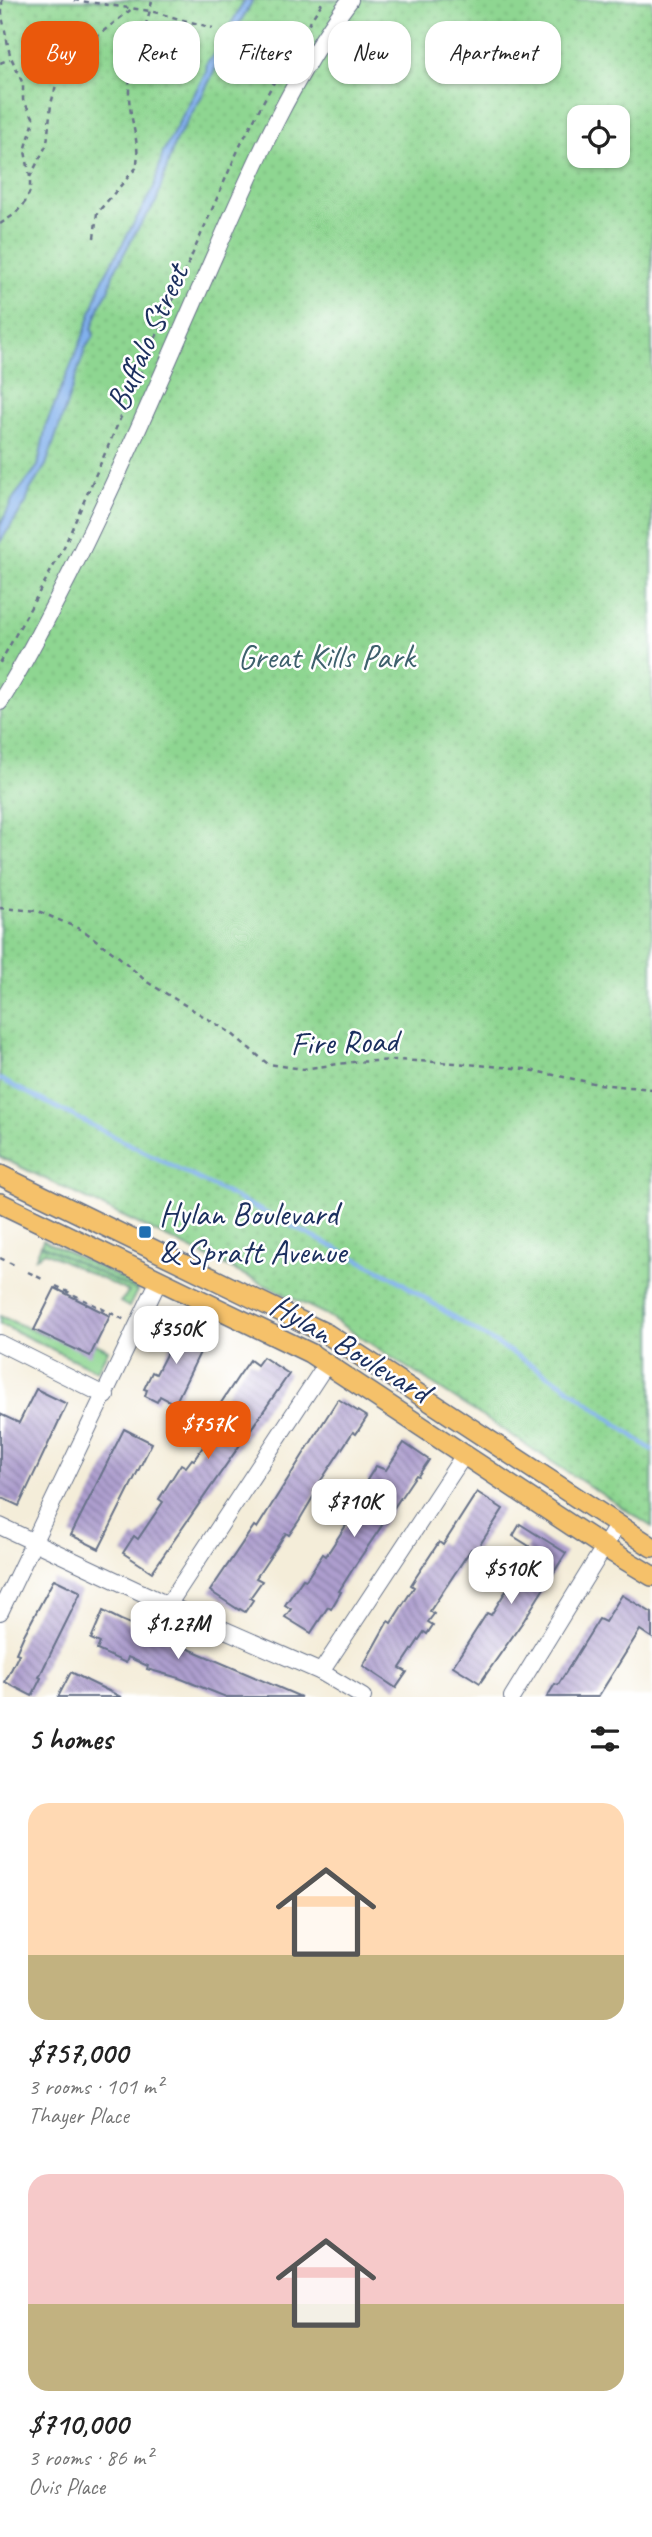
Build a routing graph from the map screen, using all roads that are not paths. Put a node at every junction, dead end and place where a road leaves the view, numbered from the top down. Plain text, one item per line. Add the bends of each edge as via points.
1 (350, 0) edge
2 (0, 702) edge
3 (0, 1175) edge
4 (0, 1203) edge
5 (159, 1280) junction
6 (0, 1343) edge
7 (327, 1363) junction
8 (106, 1396) junction
9 (464, 1455) junction
10 (0, 1526) edge
11 (617, 1526) junction
12 (34, 1542) junction
13 (604, 1547) junction
14 (652, 1548) edge
15 (652, 1576) edge
16 (168, 1605) junction
17 (0, 1612) edge
18 (321, 1672) junction
19 (363, 1697) edge
20 (512, 1697) edge

1 - 2 street, Buffalo Street via 293,89 257,158 93,527
3 - 11 main road, Hylan Boulevard via 327,1334
4 - 5 main road, Hylan Boulevard
5 - 7 main road, Hylan Boulevard
5 - 8 street
6 - 8 street
7 - 9 main road, Hylan Boulevard
7 - 16 street
8 - 12 street
9 - 13 main road, Hylan Boulevard
9 - 18 street
10 - 12 street
11 - 13 street
11 - 14 main road, Hylan Boulevard
12 - 16 street
12 - 17 street
13 - 15 main road, Hylan Boulevard
13 - 20 street
16 - 18 street
18 - 19 street

